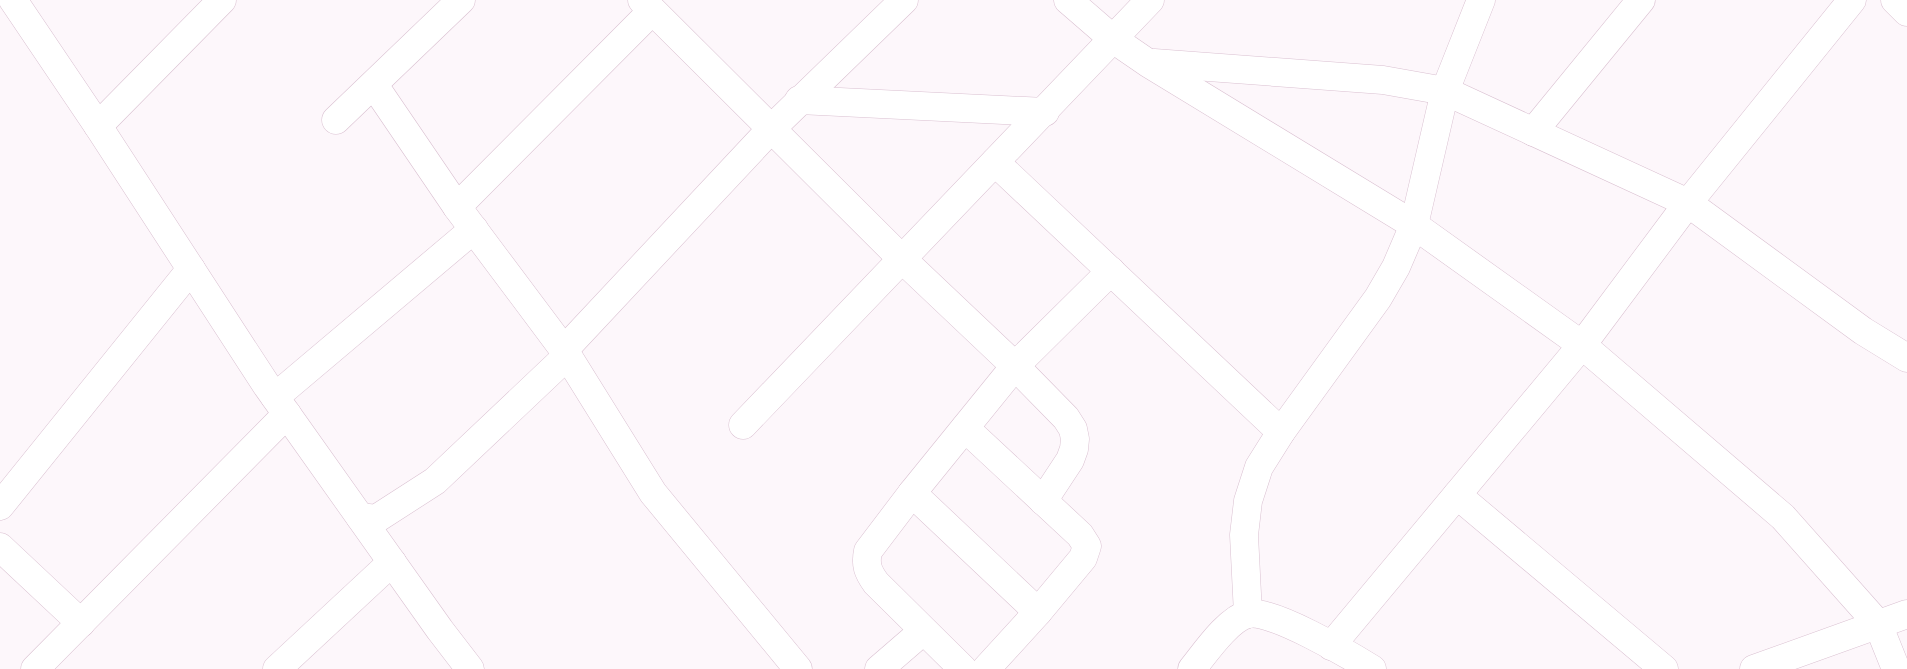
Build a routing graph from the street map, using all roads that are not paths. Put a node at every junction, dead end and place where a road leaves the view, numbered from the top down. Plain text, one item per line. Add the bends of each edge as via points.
1 (13, 0) edge
2 (222, 0) edge
3 (461, 0) edge
4 (904, 0) edge
5 (1068, 0) edge
6 (1150, 0) edge
7 (1481, 0) edge
8 (1641, 0) edge
9 (1852, 0) edge
10 (1895, 0) edge
11 (647, 5) edge
12 (1907, 12) edge
13 (1113, 38) junction
14 (1148, 63) junction
15 (374, 85) junction
16 (1444, 91) junction
17 (799, 100) junction
18 (1045, 112) junction
19 (336, 120) dead end
20 (98, 126) junction
21 (770, 129) junction
22 (1533, 132) junction
23 (995, 162) junction
24 (1688, 203) junction
25 (457, 207) junction
26 (1414, 224) junction
27 (474, 228) junction
28 (901, 258) junction
29 (191, 269) junction
30 (1111, 271) junction
31 (1582, 345) junction
32 (564, 350) junction
33 (1907, 358) edge
34 (1015, 366) junction
35 (281, 406) junction
36 (742, 425) dead end
37 (965, 428) junction
38 (1281, 432) junction
39 (912, 493) junction
40 (1457, 495) junction
41 (1043, 501) junction
42 (0, 506) edge
43 (360, 516) junction
44 (0, 547) edge
45 (392, 562) junction
46 (1038, 612) junction
47 (1248, 614) junction
48 (1907, 614) edge
49 (81, 623) junction
50 (1878, 624) junction
51 (923, 631) junction
52 (1331, 646) junction
53 (35, 669) edge
54 (277, 669) edge
55 (470, 669) edge
56 (798, 669) edge
57 (879, 669) edge
58 (963, 669) edge
59 (986, 669) edge
60 (1192, 669) edge
61 (1372, 669) edge
62 (1664, 669) edge
63 (1754, 669) edge
64 (1896, 669) edge

1 - 20 street
2 - 20 street
3 - 15 street
4 - 17 street
5 - 13 street
6 - 13 street
7 - 16 street
8 - 22 street
9 - 24 street
10 - 12 street
11 - 21 street
11 - 25 street
13 - 14 street
13 - 18 street
14 - 16 street via 1383,80
14 - 26 street
15 - 19 street
15 - 25 street
16 - 22 street
16 - 26 street
17 - 18 street
17 - 21 street
18 - 23 street
20 - 29 street
21 - 28 street
21 - 32 street
22 - 24 street
23 - 28 street
23 - 30 street
24 - 31 street
24 - 33 street via 1863,331
25 - 27 street
26 - 31 street
26 - 38 street via 1396,267 1378,298
27 - 32 street
27 - 35 street
28 - 34 street
28 - 36 street
29 - 35 street
29 - 42 street
30 - 34 street
30 - 38 street
31 - 40 street
31 - 50 street via 1783,517
32 - 43 street via 566,357 434,481 376,519
32 - 56 street via 653,493
34 - 37 street
34 - 41 street via 1066,418 1076,439 1070,460
35 - 43 street
35 - 49 street
37 - 39 street
37 - 41 street
38 - 47 street via 1259,466 1248,501 1244,535
39 - 46 street
39 - 51 street via 868,551 866,562 876,583
40 - 52 street
40 - 62 street
41 - 46 street via 1085,541 1087,551
43 - 45 street
44 - 49 street
45 - 54 street
45 - 55 street
46 - 59 street
47 - 52 street via 1270,616
47 - 60 street via 1229,625
48 - 50 street
49 - 53 street
50 - 63 street
50 - 64 street
51 - 57 street
51 - 58 street
52 - 61 street

